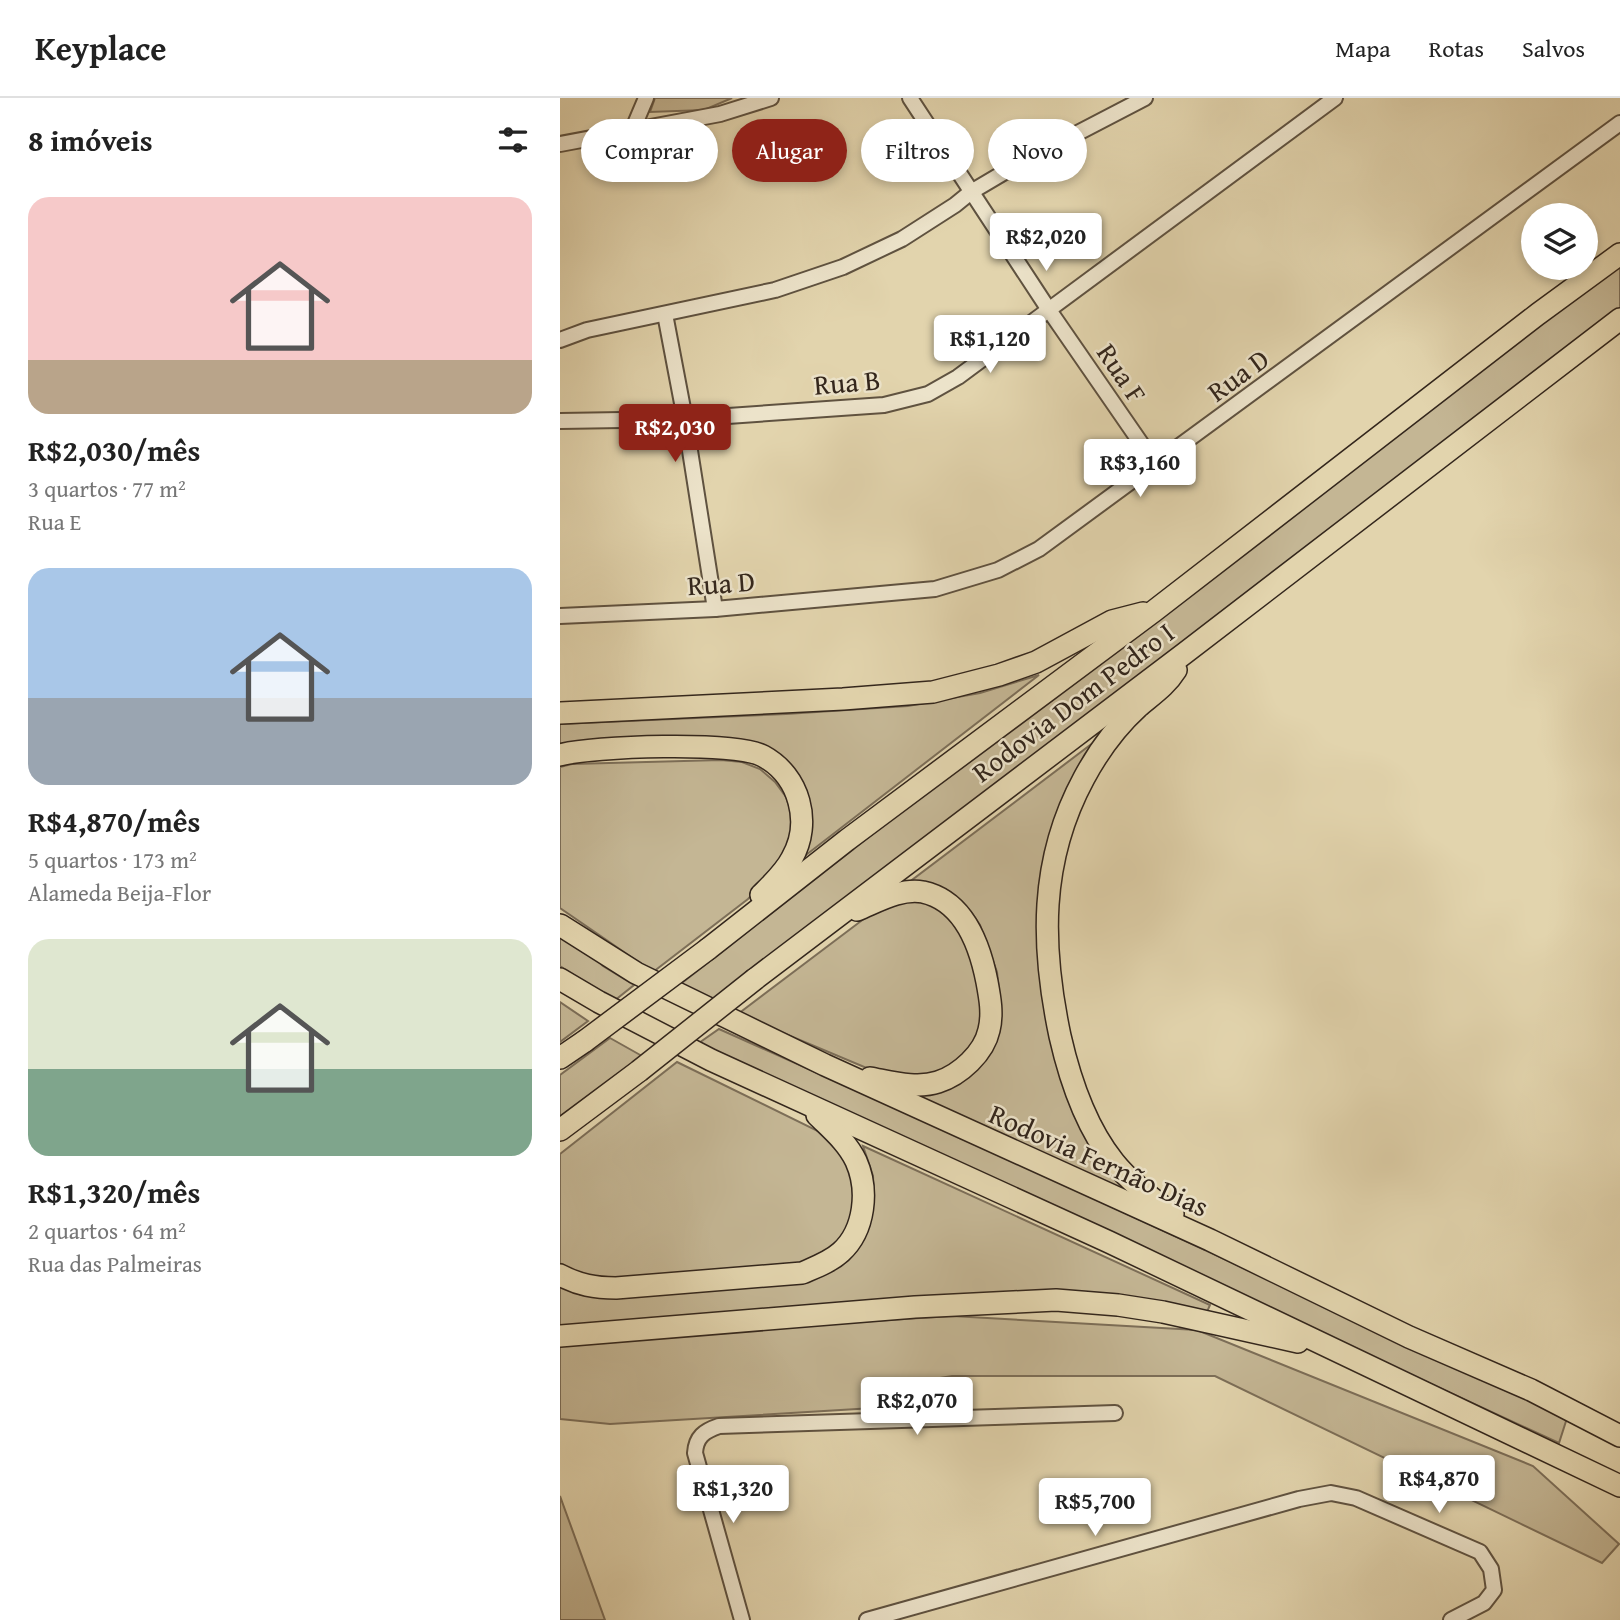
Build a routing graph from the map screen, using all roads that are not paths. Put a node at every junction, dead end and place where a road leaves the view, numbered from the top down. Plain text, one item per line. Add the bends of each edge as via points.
1 (646, 98) edge
2 (771, 98) edge
3 (910, 98) edge
4 (1145, 98) edge
5 (1335, 98) edge
6 (637, 119) edge
7 (694, 119) edge
8 (1620, 124) edge
9 (581, 140) edge
10 (560, 144) edge
11 (971, 192) junction
12 (1620, 254) edge
13 (1049, 310) junction
14 (665, 314) junction
15 (1620, 318) edge
16 (560, 340) edge
17 (685, 419) junction
18 (560, 421) edge
19 (1156, 465) junction
20 (715, 609) junction
21 (1154, 611) junction
22 (560, 616) edge
23 (1185, 653) junction
24 (560, 713) edge
25 (560, 755) edge
26 (829, 922) junction
27 (563, 926) edge
28 (714, 944) junction
29 (560, 979) edge
30 (560, 1058) edge
31 (825, 1065) junction
32 (620, 1085) junction
33 (805, 1104) junction
34 (560, 1130) edge
35 (560, 1145) edge
36 (1210, 1240) junction
37 (560, 1275) edge
38 (560, 1336) edge
39 (1338, 1352) junction
40 (1115, 1413) dead end
41 (1620, 1436) edge
42 (1620, 1486) edge
43 (742, 1620) edge
44 (867, 1620) edge
45 (1451, 1620) edge

1 - 6 street
2 - 7 street
3 - 11 street, Rua F
4 - 11 street
5 - 13 street, Rua B
8 - 19 street, Rua D
9 - 10 street
11 - 13 street, Rua F
11 - 14 street via 902,239 843,267 775,290
12 - 21 highway, Rodovia Dom Pedro I
13 - 17 street, Rua B via 929,394 884,405
13 - 19 street, Rua F
14 - 16 street
14 - 17 street
15 - 23 highway, Rodovia Dom Pedro I
17 - 18 street, Rua B
17 - 20 street
19 - 20 street, Rua D via 1039,549 998,570 935,589
20 - 22 street, Rua D
21 - 24 highway via 1112,621 1036,662 933,692
21 - 28 highway, Rodovia Dom Pedro I
23 - 26 highway, Rodovia Dom Pedro I
23 - 36 highway via 1158,692 1122,723 1083,779 1057,843 1046,913 1046,951 1064,1051 1096,1133 1132,1182
25 - 28 highway via 724,747 764,756 781,769 800,803 800,841 791,860
26 - 31 highway via 901,893 937,897 953,907 976,941 991,1004 989,1030 979,1052 939,1082 916,1086
26 - 32 highway, Rodovia Dom Pedro I, bridge
27 - 31 highway, Rodovia Fernão Dias via 636,973
28 - 30 highway, Rodovia Dom Pedro I, bridge
29 - 33 highway via 710,1060
31 - 36 highway, Rodovia Fernão Dias
32 - 34 highway, Rodovia Dom Pedro I
32 - 35 highway
33 - 37 highway via 847,1146 856,1160 864,1192 850,1242 826,1263 802,1273 616,1288 576,1283
33 - 39 highway via 992,1187
36 - 41 highway, Rodovia Fernão Dias
38 - 39 highway via 1056,1300 1163,1312
39 - 42 highway
40 - 43 street via 719,1426 700,1435 695,1453
44 - 45 street via 1331,1493 1356,1498 1480,1552 1491,1569 1494,1590 1484,1603

